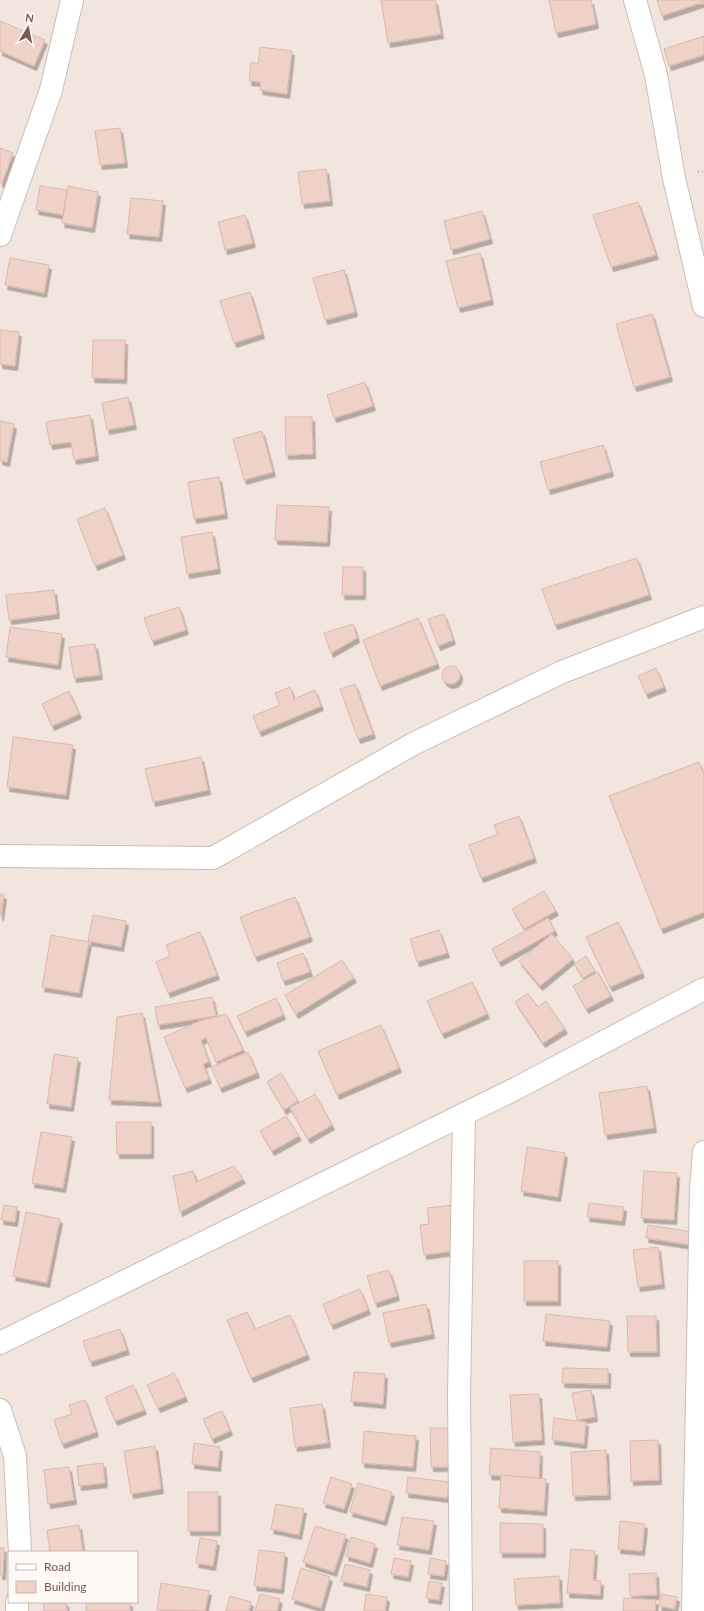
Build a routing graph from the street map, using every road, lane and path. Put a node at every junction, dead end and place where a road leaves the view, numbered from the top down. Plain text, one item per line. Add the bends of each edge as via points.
1 (72, 0) edge
2 (635, 0) edge
3 (0, 235) edge
4 (704, 306) edge
5 (704, 617) edge
6 (0, 856) edge
7 (704, 988) edge
8 (464, 1114) junction
9 (704, 1152) edge
10 (0, 1343) edge
11 (0, 1410) edge
12 (20, 1551) edge
13 (461, 1611) edge
14 (693, 1611) edge

1 - 3 street via 51,90
2 - 4 street via 656,75 674,178
5 - 6 street via 562,672 413,744 213,858
7 - 8 street
8 - 10 street
8 - 13 street via 459,1394
9 - 14 street
11 - 12 street via 15,1456

